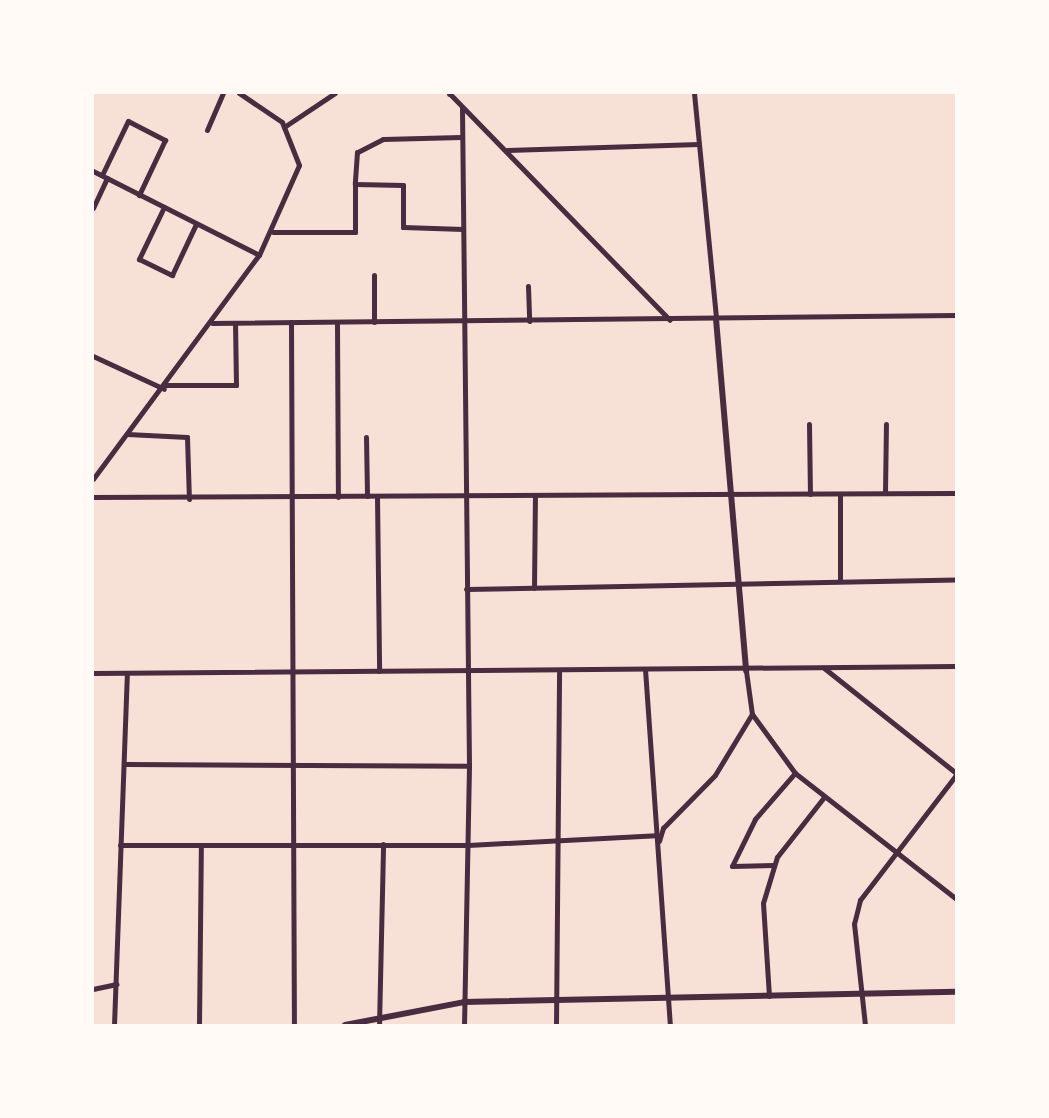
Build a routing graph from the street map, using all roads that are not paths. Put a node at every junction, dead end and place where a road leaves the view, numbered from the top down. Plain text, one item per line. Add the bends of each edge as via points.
1 (223, 93) edge
2 (239, 93) edge
3 (335, 93) edge
4 (450, 93) edge
5 (694, 93) edge
6 (462, 108) junction
7 (284, 127) junction
8 (207, 130) dead end
9 (461, 137) junction
10 (699, 144) junction
11 (506, 150) junction
12 (93, 171) edge
13 (104, 177) junction
14 (355, 184) junction
15 (139, 195) junction
16 (164, 207) junction
17 (93, 208) edge
18 (197, 224) junction
19 (463, 229) junction
20 (273, 232) junction
21 (259, 255) junction
22 (374, 275) dead end
23 (528, 286) dead end
24 (956, 315) edge
25 (716, 319) junction
26 (670, 320) junction
27 (465, 321) junction
28 (529, 321) junction
29 (374, 322) junction
30 (212, 323) junction
31 (235, 323) junction
32 (291, 323) junction
33 (337, 323) junction
34 (93, 356) edge
35 (165, 387) junction
36 (809, 424) dead end
37 (886, 424) dead end
38 (127, 434) junction
39 (366, 437) dead end
40 (93, 479) edge
41 (730, 492) junction
42 (885, 493) junction
43 (956, 493) edge
44 (810, 494) junction
45 (840, 494) junction
46 (535, 495) junction
47 (367, 496) junction
48 (377, 496) junction
49 (466, 496) junction
50 (93, 497) edge
51 (338, 497) junction
52 (288, 498) junction
53 (189, 499) junction
54 (956, 580) edge
55 (737, 581) junction
56 (840, 582) junction
57 (534, 588) junction
58 (466, 589) junction
59 (956, 666) edge
60 (824, 668) junction
61 (645, 669) junction
62 (292, 671) junction
63 (379, 671) junction
64 (746, 671) junction
65 (468, 672) junction
66 (559, 672) junction
67 (93, 673) edge
68 (127, 674) junction
69 (752, 713) junction
70 (126, 764) junction
71 (291, 764) junction
72 (469, 766) junction
73 (795, 773) junction
74 (956, 774) edge
75 (824, 797) junction
76 (656, 835) junction
77 (558, 841) junction
78 (383, 844) junction
79 (658, 844) junction
80 (120, 845) junction
81 (201, 845) junction
82 (468, 845) junction
83 (293, 846) junction
84 (896, 853) junction
85 (774, 865) junction
86 (956, 899) edge
87 (116, 984) junction
88 (93, 989) edge
89 (956, 992) edge
90 (861, 993) junction
91 (769, 996) junction
92 (669, 997) junction
93 (555, 999) junction
94 (464, 1002) junction
95 (379, 1022) edge
96 (114, 1025) edge
97 (199, 1025) edge
98 (294, 1025) edge
99 (345, 1025) edge
100 (464, 1025) edge
101 (556, 1025) edge
102 (670, 1025) edge
103 (865, 1025) edge

1 - 8 street
2 - 7 street
3 - 7 street
4 - 6 street
5 - 10 street
6 - 9 street
6 - 11 street
7 - 20 street via 299,165
9 - 14 street via 383,139 357,152
9 - 19 street
10 - 11 street
10 - 25 street
11 - 26 street
12 - 13 street
13 - 15 street
13 - 15 street via 128,121 165,140
13 - 17 street
14 - 19 street via 403,185 403,228
14 - 20 street via 355,232
15 - 16 street
16 - 18 street
16 - 18 street via 139,259 172,275
18 - 21 street
19 - 27 street
20 - 21 street
21 - 30 street
22 - 29 street
23 - 28 street
24 - 25 street
25 - 26 street
25 - 41 street
26 - 28 street
27 - 28 street
27 - 29 street
27 - 49 street
29 - 33 street
30 - 31 street
30 - 35 street
31 - 32 street
31 - 35 street via 236,385
32 - 33 street
32 - 52 street
33 - 51 street
34 - 35 street
35 - 38 street
36 - 44 street
37 - 42 street
38 - 40 street
38 - 53 street via 187,437
39 - 47 street
41 - 44 street
41 - 46 street
41 - 55 street
42 - 43 street
42 - 45 street
44 - 45 street
45 - 56 street
46 - 49 street
46 - 57 street
47 - 48 street
47 - 51 street
48 - 49 street
48 - 63 street
49 - 58 street
50 - 53 street
51 - 52 street
52 - 53 street
52 - 62 street
54 - 56 street
55 - 56 street
55 - 57 street
55 - 64 street
57 - 58 street
58 - 65 street
59 - 60 street
60 - 64 street
60 - 74 street
61 - 64 street
61 - 66 street
61 - 76 street
62 - 63 street
62 - 68 street
62 - 71 street
63 - 65 street
64 - 69 street
65 - 66 street
65 - 72 street
66 - 77 street
67 - 68 street
68 - 70 street
69 - 73 street
69 - 79 street via 715,775 663,828
70 - 71 street
70 - 80 street
71 - 72 street
71 - 83 street
72 - 82 street
73 - 75 street
73 - 85 street via 755,819 732,866
74 - 84 street
75 - 84 street
75 - 85 street
76 - 77 street
76 - 79 street
77 - 82 street
77 - 93 street
78 - 82 street
78 - 83 street
78 - 95 street
79 - 92 street
80 - 81 street
80 - 87 street
81 - 83 street
81 - 97 street
82 - 94 street
83 - 98 street
84 - 86 street
84 - 90 street via 860,900 854,924
85 - 91 street via 761,936
87 - 88 street
87 - 96 street
89 - 90 street
90 - 91 street
90 - 103 street
91 - 92 street
92 - 93 street
92 - 102 street
93 - 94 street
93 - 101 street
94 - 95 street
94 - 100 street
95 - 99 street

